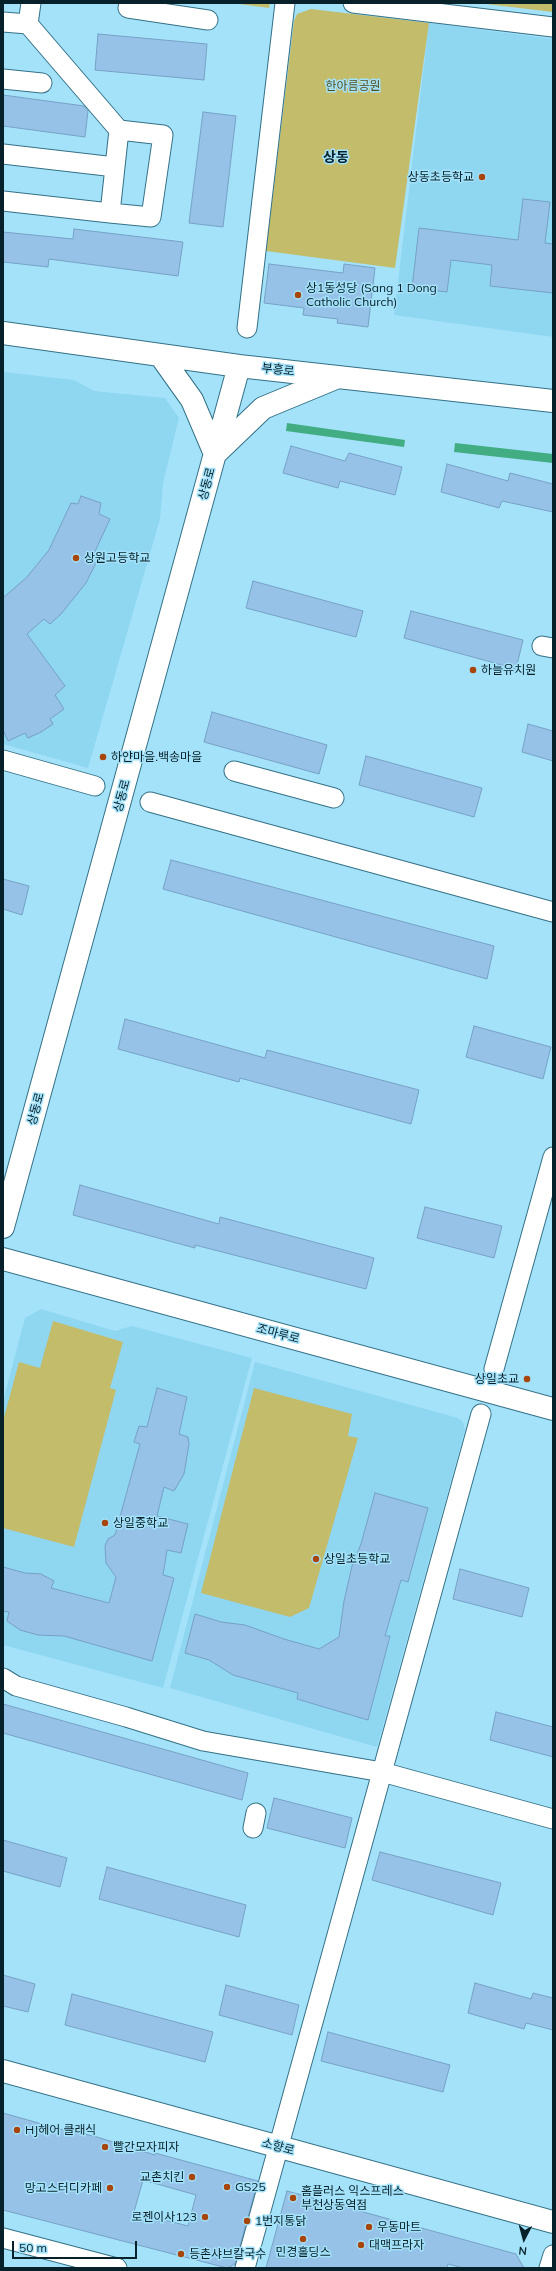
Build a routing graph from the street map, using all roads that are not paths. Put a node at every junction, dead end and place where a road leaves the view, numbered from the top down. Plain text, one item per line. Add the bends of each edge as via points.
1 (30, 3) edge
2 (129, 3) edge
3 (285, 3) edge
4 (353, 3) edge
5 (208, 20) dead end
6 (3, 22) edge
7 (28, 24) junction
8 (553, 28) edge
9 (3, 79) edge
10 (42, 84) dead end
11 (119, 130) junction
12 (3, 154) edge
13 (115, 167) junction
14 (3, 201) edge
15 (110, 213) junction
16 (247, 328) dead end
17 (3, 333) edge
18 (160, 355) junction
19 (239, 366) junction
20 (340, 376) junction
21 (553, 401) edge
22 (215, 454) junction
23 (3, 760) edge
24 (234, 771) dead end
25 (95, 786) dead end
26 (334, 798) dead end
27 (150, 802) dead end
28 (553, 912) edge
29 (553, 1157) edge
30 (3, 1227) edge
31 (3, 1259) edge
32 (494, 1369) dead end
33 (553, 1409) edge
34 (482, 1414) dead end
35 (3, 1678) edge
36 (382, 1772) junction
37 (553, 1819) edge
38 (3, 2071) edge
39 (277, 2146) junction
40 (553, 2222) edge
41 (3, 2238) edge
42 (553, 2254) edge
43 (117, 2268) edge
44 (244, 2268) edge
45 (549, 2268) edge

1 - 7 street
2 - 5 street via 128,8
3 - 16 street
4 - 8 street
6 - 7 street
7 - 11 street
9 - 10 street
11 - 13 street
11 - 15 street via 163,135 151,217
12 - 13 street
13 - 15 street
14 - 15 street
17 - 18 street, 부흥로
18 - 19 street, 부흥로
18 - 22 street via 192,400
19 - 20 street, 부흥로
19 - 22 street, 상동로
20 - 21 street, 부흥로
20 - 22 street via 262,408
22 - 30 street, 상동로
23 - 25 street
24 - 26 street
27 - 28 street
29 - 32 street
31 - 33 street, 조마루로
34 - 36 street
35 - 36 street via 16,1686 203,1741
36 - 37 street
36 - 39 street
38 - 39 street, 소향로
39 - 40 street, 소향로
39 - 44 street
41 - 43 street
42 - 45 street

